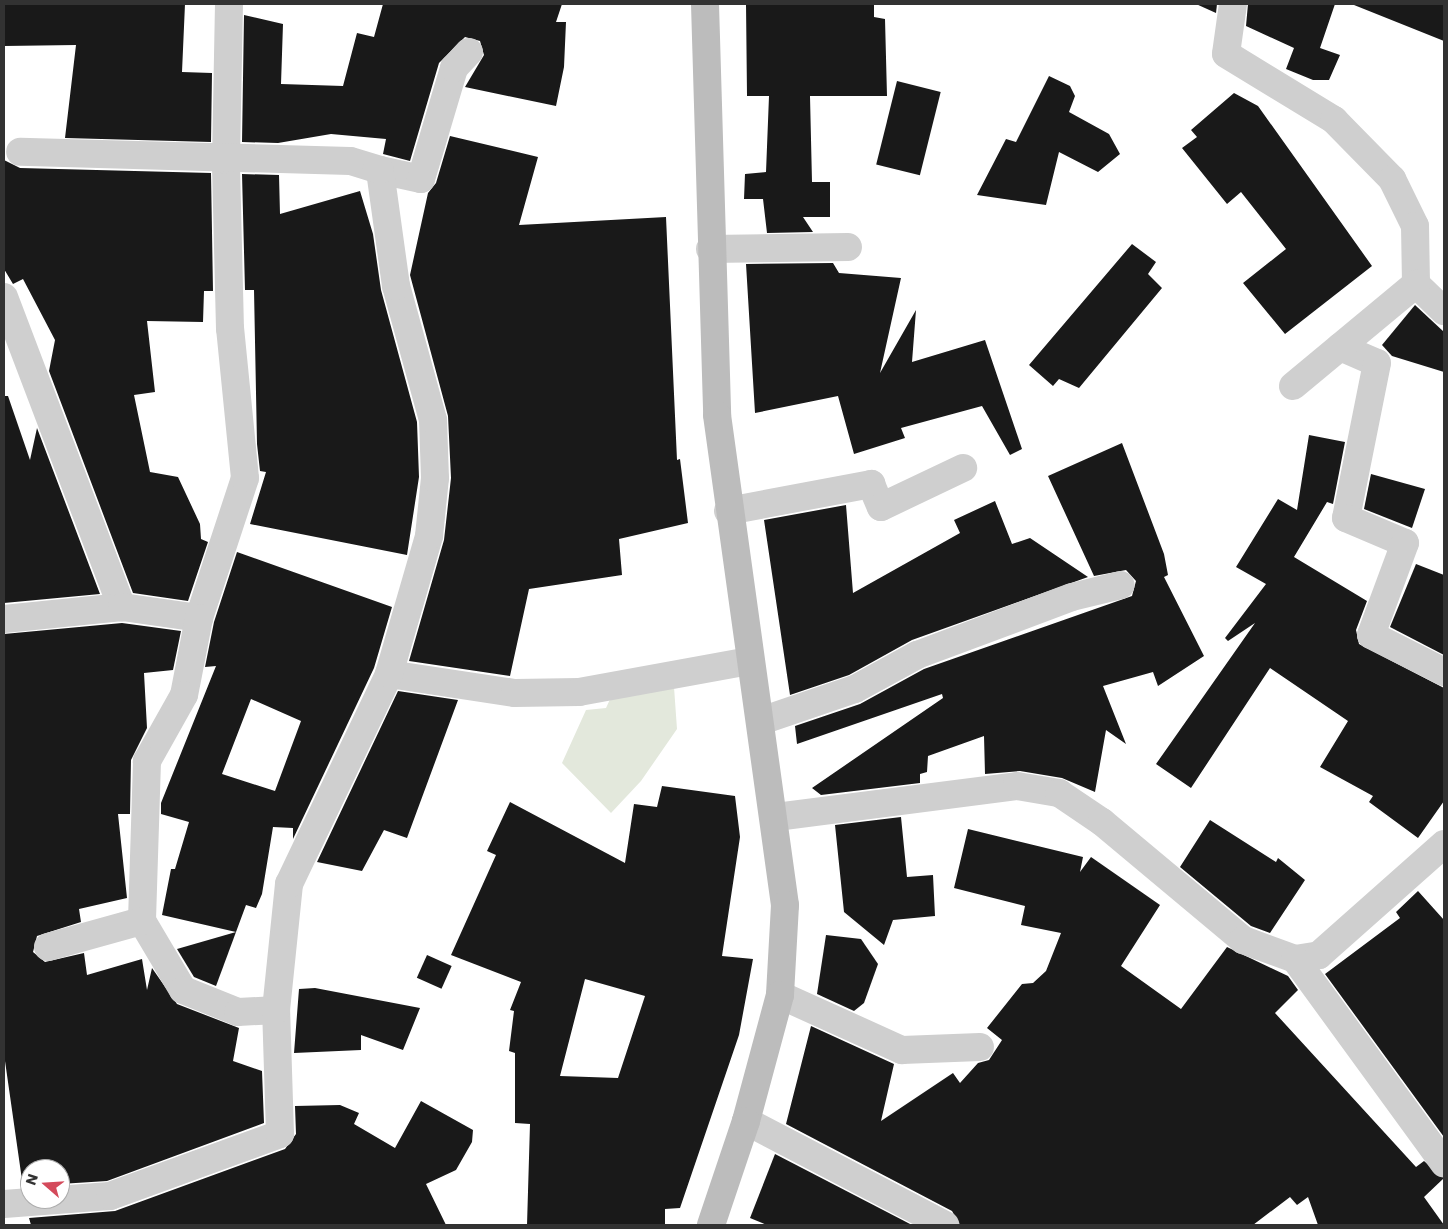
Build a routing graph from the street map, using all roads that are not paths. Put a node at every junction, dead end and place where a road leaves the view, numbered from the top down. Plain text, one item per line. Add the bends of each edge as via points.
1 (229, 4) edge
2 (704, 4) edge
3 (1233, 4) edge
4 (469, 52) dead end
5 (20, 152) dead end
6 (226, 160) junction
7 (380, 170) junction
8 (848, 247) dead end
9 (710, 249) junction
10 (1416, 284) junction
11 (4, 297) edge
12 (1444, 311) edge
13 (1340, 347) junction
14 (1293, 386) dead end
15 (963, 468) dead end
16 (728, 511) junction
17 (1122, 585) dead end
18 (122, 607) junction
19 (199, 618) junction
20 (4, 619) edge
21 (749, 661) junction
22 (1444, 672) edge
23 (389, 674) junction
24 (762, 721) junction
25 (776, 817) junction
26 (1444, 844) edge
27 (142, 921) junction
28 (48, 947) dead end
29 (1295, 959) junction
30 (780, 995) junction
31 (276, 1010) junction
32 (980, 1047) dead end
33 (746, 1121) junction
34 (1444, 1163) edge
35 (4, 1204) edge
36 (710, 1225) edge
37 (945, 1225) edge

1 - 6 street
2 - 9 street
3 - 10 street via 1226,54 1334,120 1392,179 1415,226
4 - 7 street via 454,68 421,179
5 - 6 street
6 - 7 street via 350,161
6 - 19 street via 230,329 246,478
7 - 23 street via 396,286 433,420 435,478 429,536
8 - 9 street
9 - 16 street via 717,415
10 - 12 street
10 - 13 street
11 - 18 street
13 - 14 street
13 - 22 street via 1378,364 1346,518 1405,543 1371,635
15 - 16 street via 881,507 870,484
16 - 21 street
17 - 24 street via 1072,597 917,655 855,689
18 - 19 street
18 - 20 street
19 - 27 street via 184,695 147,761
21 - 23 street via 579,692 516,693
21 - 24 street
23 - 31 street via 289,884
24 - 25 street
25 - 29 street via 1017,786 1059,794 1102,822 1243,940
25 - 30 street via 785,905
26 - 29 street via 1319,955
27 - 28 street
27 - 31 street via 183,990 238,1012
29 - 34 street
30 - 32 street via 902,1050
30 - 33 street
31 - 35 street via 280,1134 110,1196
33 - 36 street
33 - 37 street via 816,1153

